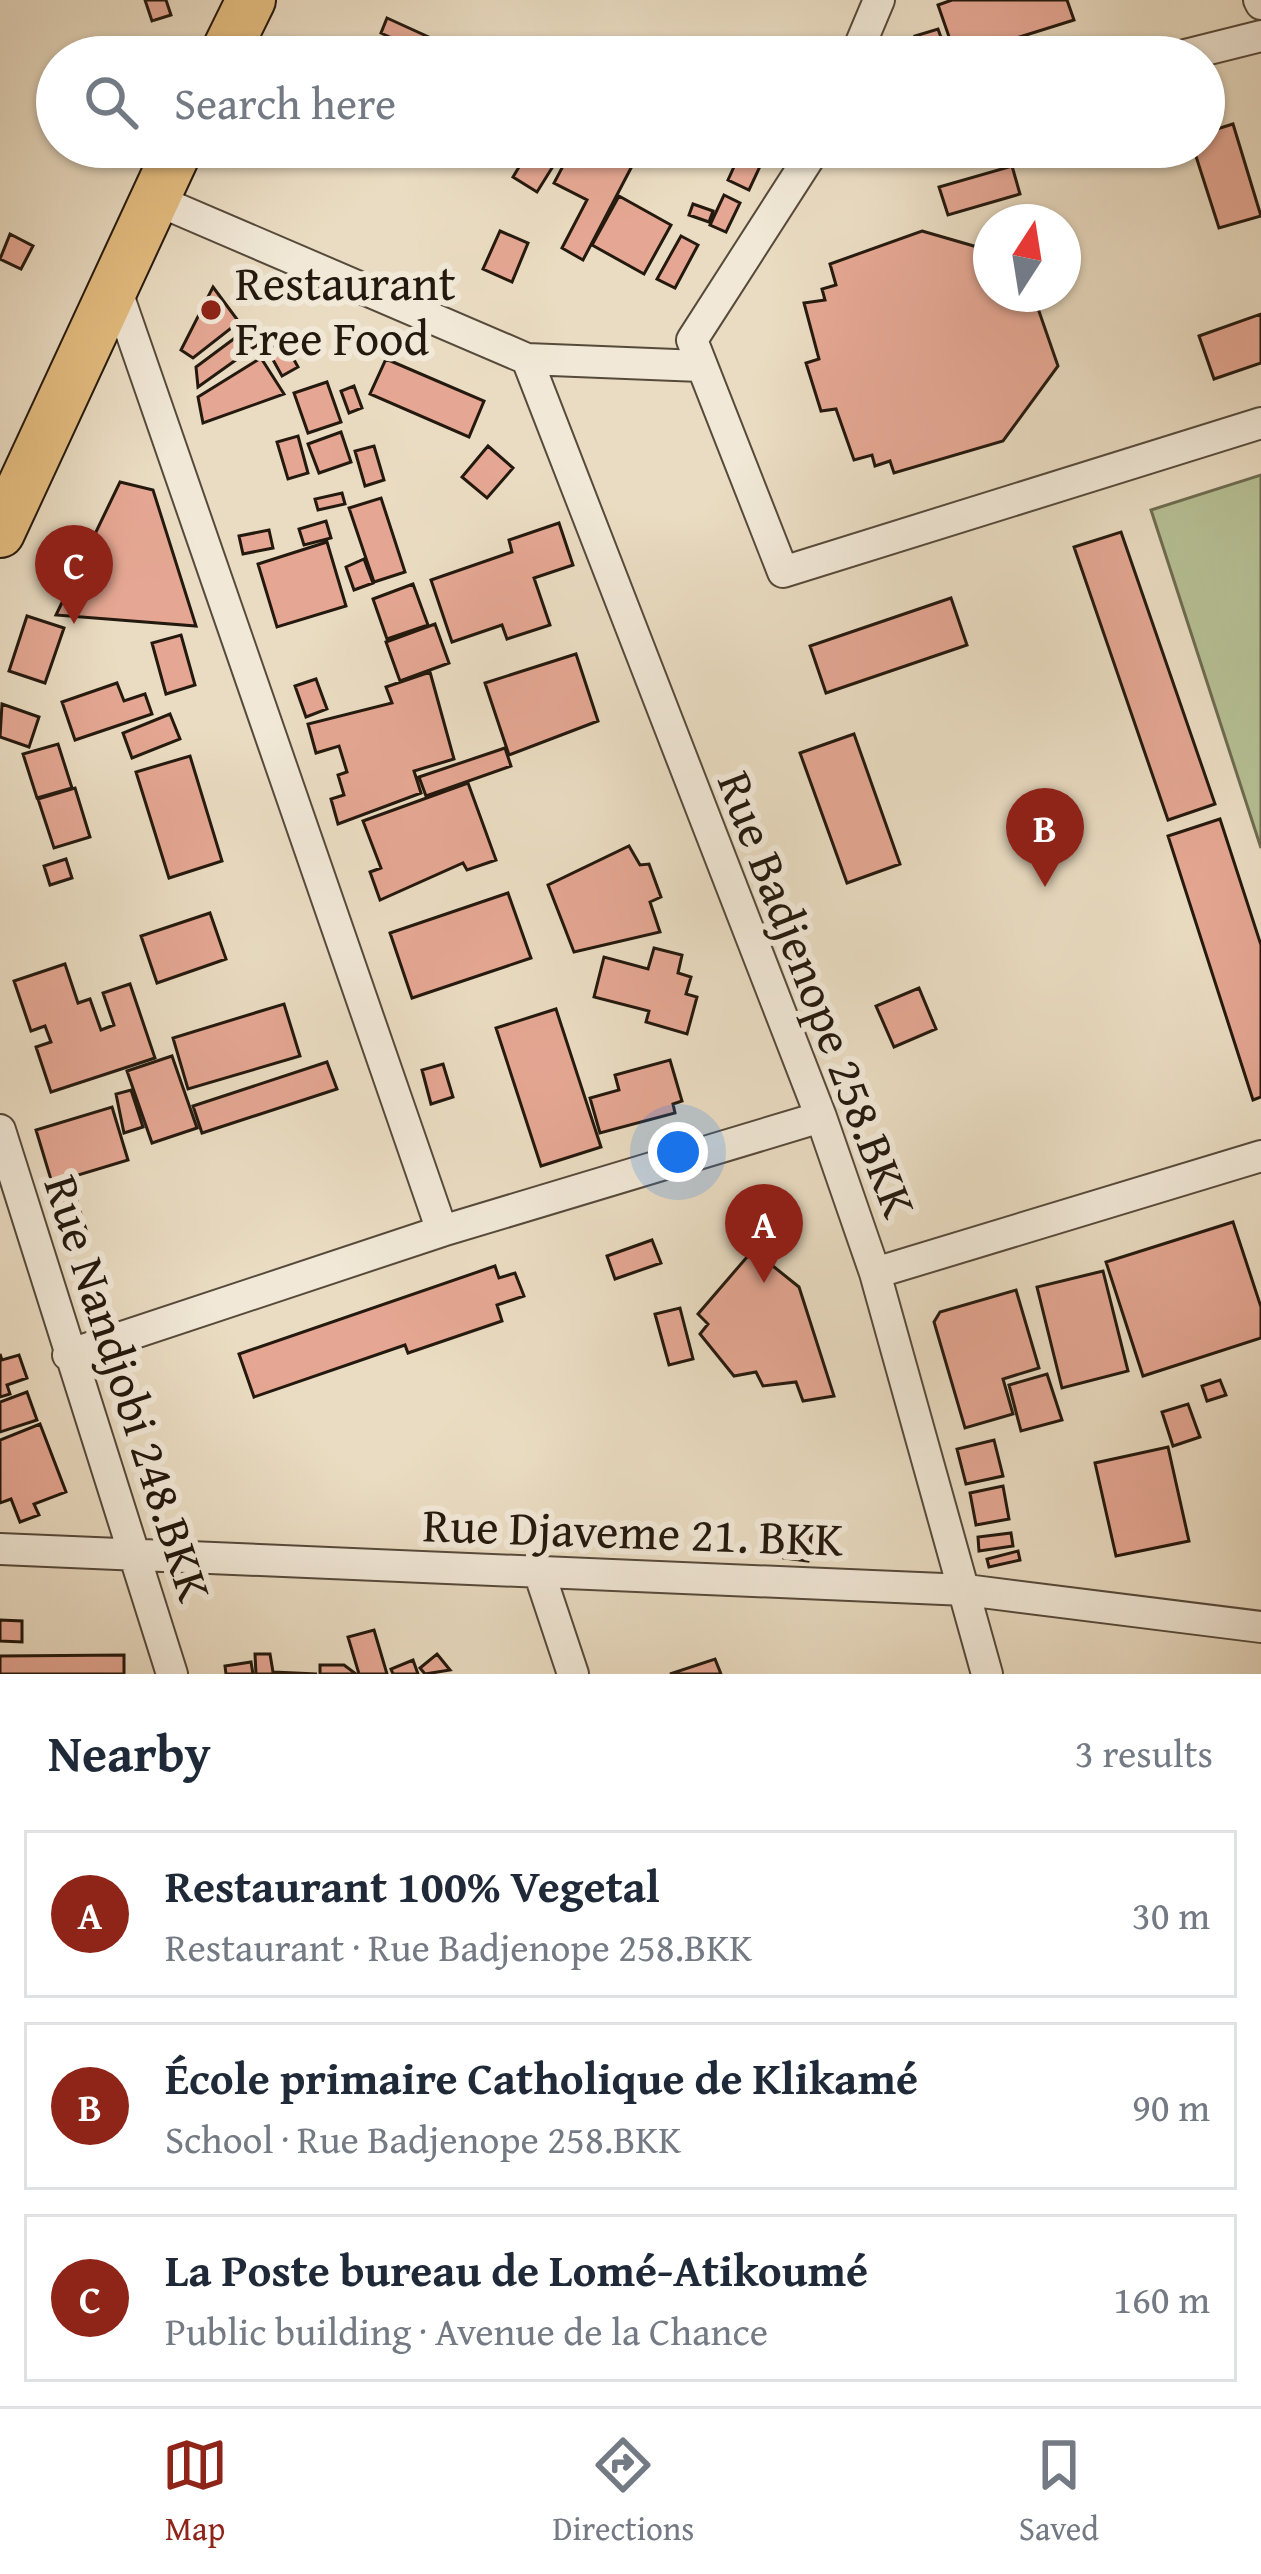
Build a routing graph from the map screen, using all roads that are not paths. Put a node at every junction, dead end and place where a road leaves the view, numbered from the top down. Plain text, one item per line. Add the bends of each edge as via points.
1 (251, 0) edge
2 (879, 0) edge
3 (233, 36) edge
4 (864, 36) edge
5 (1261, 36) edge
6 (1225, 45) edge
7 (169, 168) edge
8 (803, 168) edge
9 (154, 199) junction
10 (114, 283) junction
11 (526, 359) junction
12 (700, 366) junction
13 (1261, 423) edge
14 (0, 533) edge
15 (821, 1117) junction
16 (0, 1130) edge
17 (1261, 1156) edge
18 (442, 1231) junction
19 (875, 1273) junction
20 (68, 1355) junction
21 (0, 1549) edge
22 (135, 1556) junction
23 (539, 1572) junction
24 (966, 1590) junction
25 (1261, 1628) edge
26 (172, 1674) edge
27 (573, 1674) edge
28 (987, 1674) edge

1 - 3 main road
2 - 4 street
5 - 6 street
7 - 9 main road
8 - 12 street via 692,340
9 - 10 main road
9 - 11 street
10 - 14 main road
10 - 18 street
11 - 12 street
11 - 15 street, Rue Badjenope 258.BKK
12 - 13 street via 784,572
15 - 18 street
15 - 19 street, Rue Badjenope 258.BKK
16 - 20 street, Rue Nandjobi 248.BKK
17 - 19 street
18 - 20 street
19 - 24 street, Rue Badjenope 258.BKK
20 - 22 street, Rue Nandjobi 248.BKK
21 - 22 street, Rue Djaveme 21. BKK
22 - 23 street, Rue Djaveme 21. BKK
22 - 26 street, Rue Nandjobi 248.BKK
23 - 24 street, Rue Djaveme 21. BKK
23 - 27 street
24 - 25 street, Rue Djaveme 21. BKK
24 - 28 street, Rue Badjenope 258.BKK

